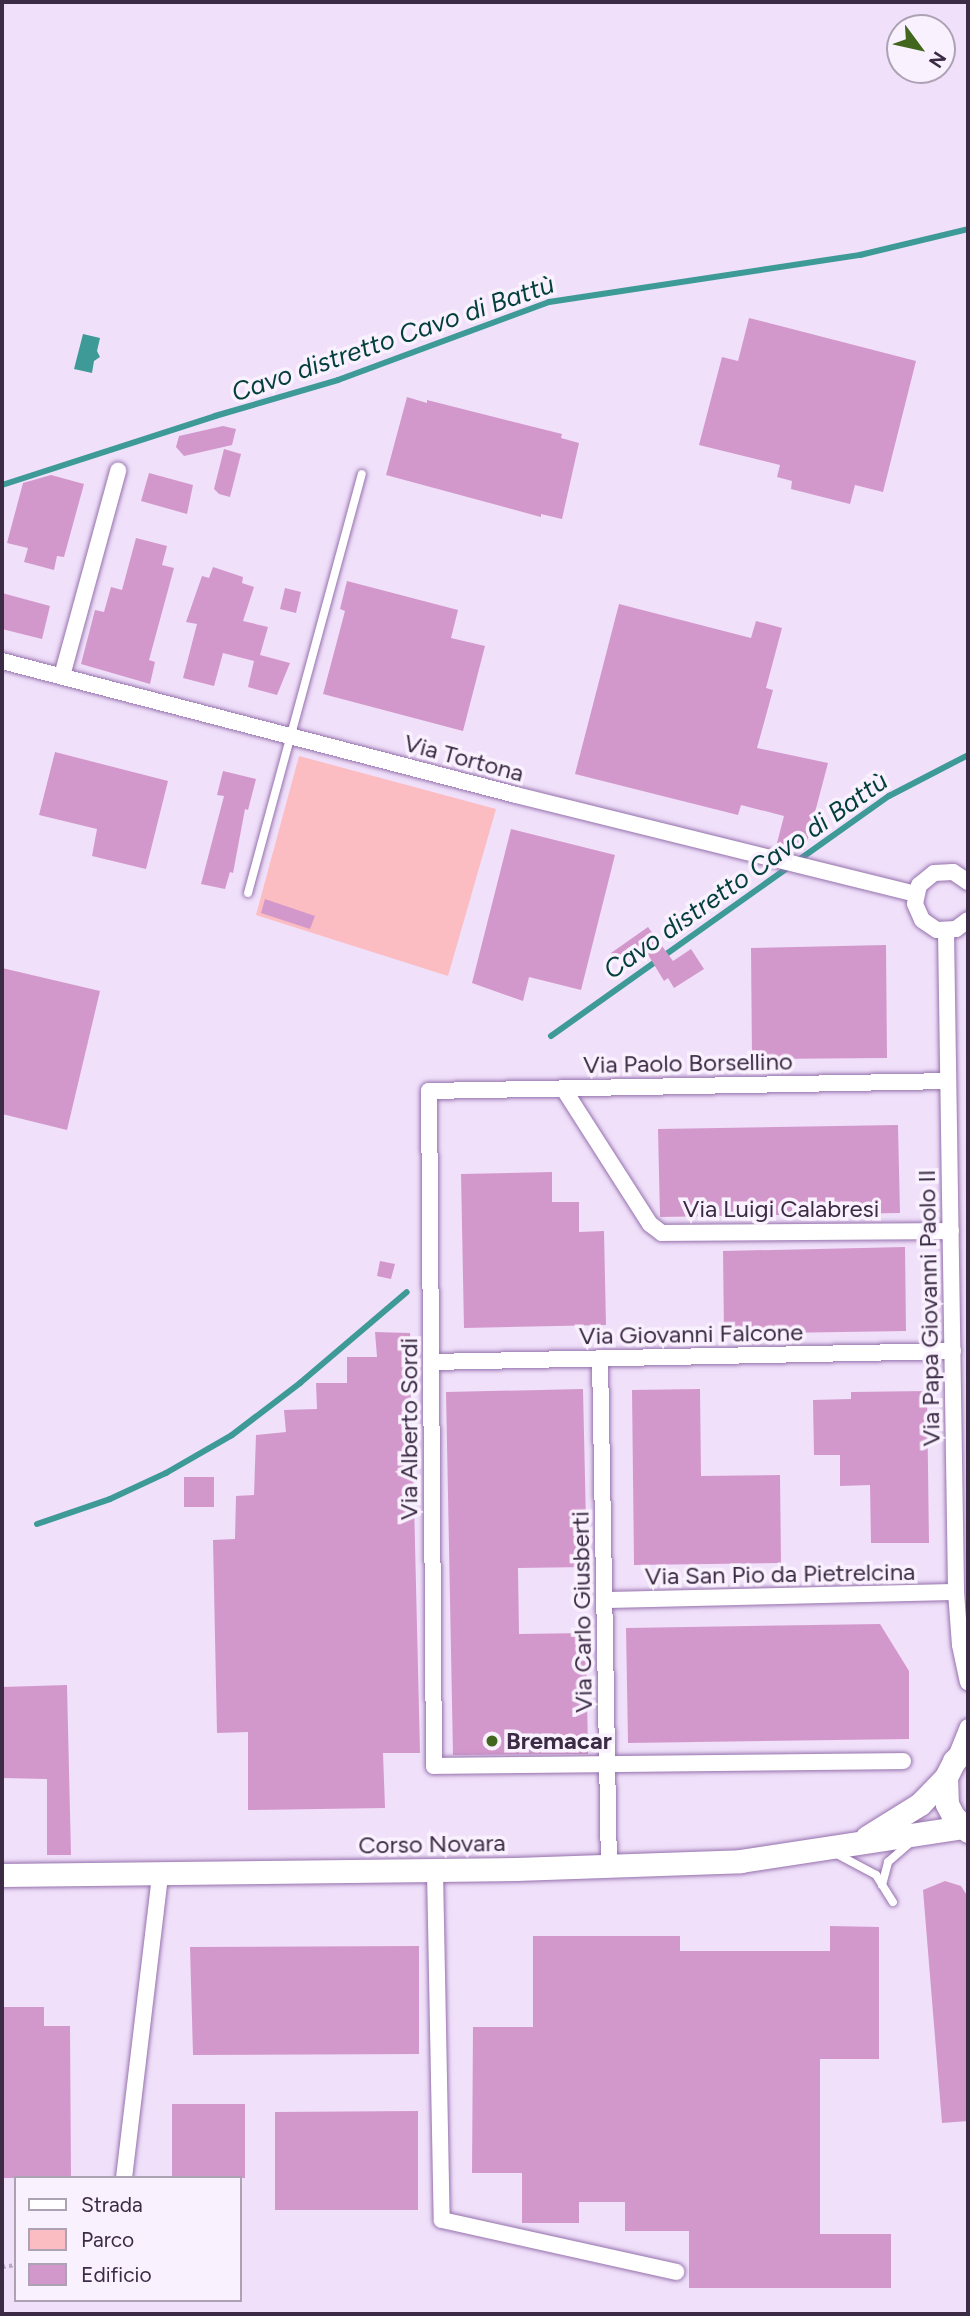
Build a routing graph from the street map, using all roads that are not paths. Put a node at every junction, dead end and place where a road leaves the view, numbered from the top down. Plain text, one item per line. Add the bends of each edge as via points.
1 (118, 471) dead end
2 (362, 474) dead end
3 (2, 661) edge
4 (62, 676) junction
5 (293, 736) junction
6 (966, 873) edge
7 (248, 892) dead end
8 (916, 894) junction
9 (968, 920) edge
10 (946, 931) junction
11 (948, 1080) junction
12 (563, 1088) junction
13 (429, 1091) joint
14 (951, 1230) junction
15 (953, 1351) junction
16 (600, 1358) junction
17 (431, 1362) junction
18 (961, 1467) edge
19 (962, 1592) edge
20 (605, 1600) junction
21 (968, 1682) edge
22 (968, 1727) edge
23 (903, 1760) dead end
24 (956, 1762) edge
25 (606, 1764) junction
26 (965, 1829) edge
27 (921, 1835) junction
28 (861, 1840) junction
29 (826, 1849) junction
30 (609, 1866) junction
31 (435, 1871) junction
32 (160, 1874) junction
33 (2, 1875) edge
34 (882, 1885) junction
35 (894, 1902) dead end
36 (124, 2176) edge
37 (676, 2272) dead end

1 - 4 street
2 - 5 lane
3 - 4 street, Via Tortona
4 - 5 street, Via Tortona
5 - 7 lane
5 - 8 street, Via Tortona
6 - 8 street via 934,873 919,885
8 - 10 street via 922,920
9 - 10 street
10 - 11 street, Via Papa Giovanni Paolo II
11 - 12 street, Via Paolo Borsellino
11 - 14 street, Via Papa Giovanni Paolo II
12 - 13 street, Via Paolo Borsellino
12 - 14 street, Via Luigi Calabresi via 650,1224 662,1233
13 - 17 street, Via Alberto Sordi
14 - 15 street, Via Papa Giovanni Paolo II
15 - 16 street, Via Giovanni Falcone
15 - 18 street, Via Papa Giovanni Paolo II
16 - 17 street, Via Giovanni Falcone
16 - 20 street, Via Carlo Giusberti
17 - 25 street, Via Alberto Sordi via 434,1766
18 - 19 street, Via Papa Giovanni Paolo II
19 - 20 street, Via San Pio da Pietrelcina
19 - 21 street, Via Papa Giovanni Paolo II via 960,1645
20 - 25 street, Via Carlo Giusberti
22 - 24 street
23 - 25 street
24 - 26 main road, Corso Novara via 947,1804
24 - 28 main road, Corso Novara via 920,1804
25 - 30 street, Via Carlo Giusberti
26 - 27 main road, Corso Novara
27 - 28 main road, Corso Novara
27 - 34 lane via 888,1862
28 - 29 main road, Corso Novara
29 - 30 main road, Corso Novara via 741,1861
29 - 34 lane via 876,1875
30 - 31 main road, Corso Novara
31 - 32 main road, Corso Novara
31 - 37 street via 442,2220
32 - 33 main road, Corso Novara
32 - 36 street
34 - 35 lane

